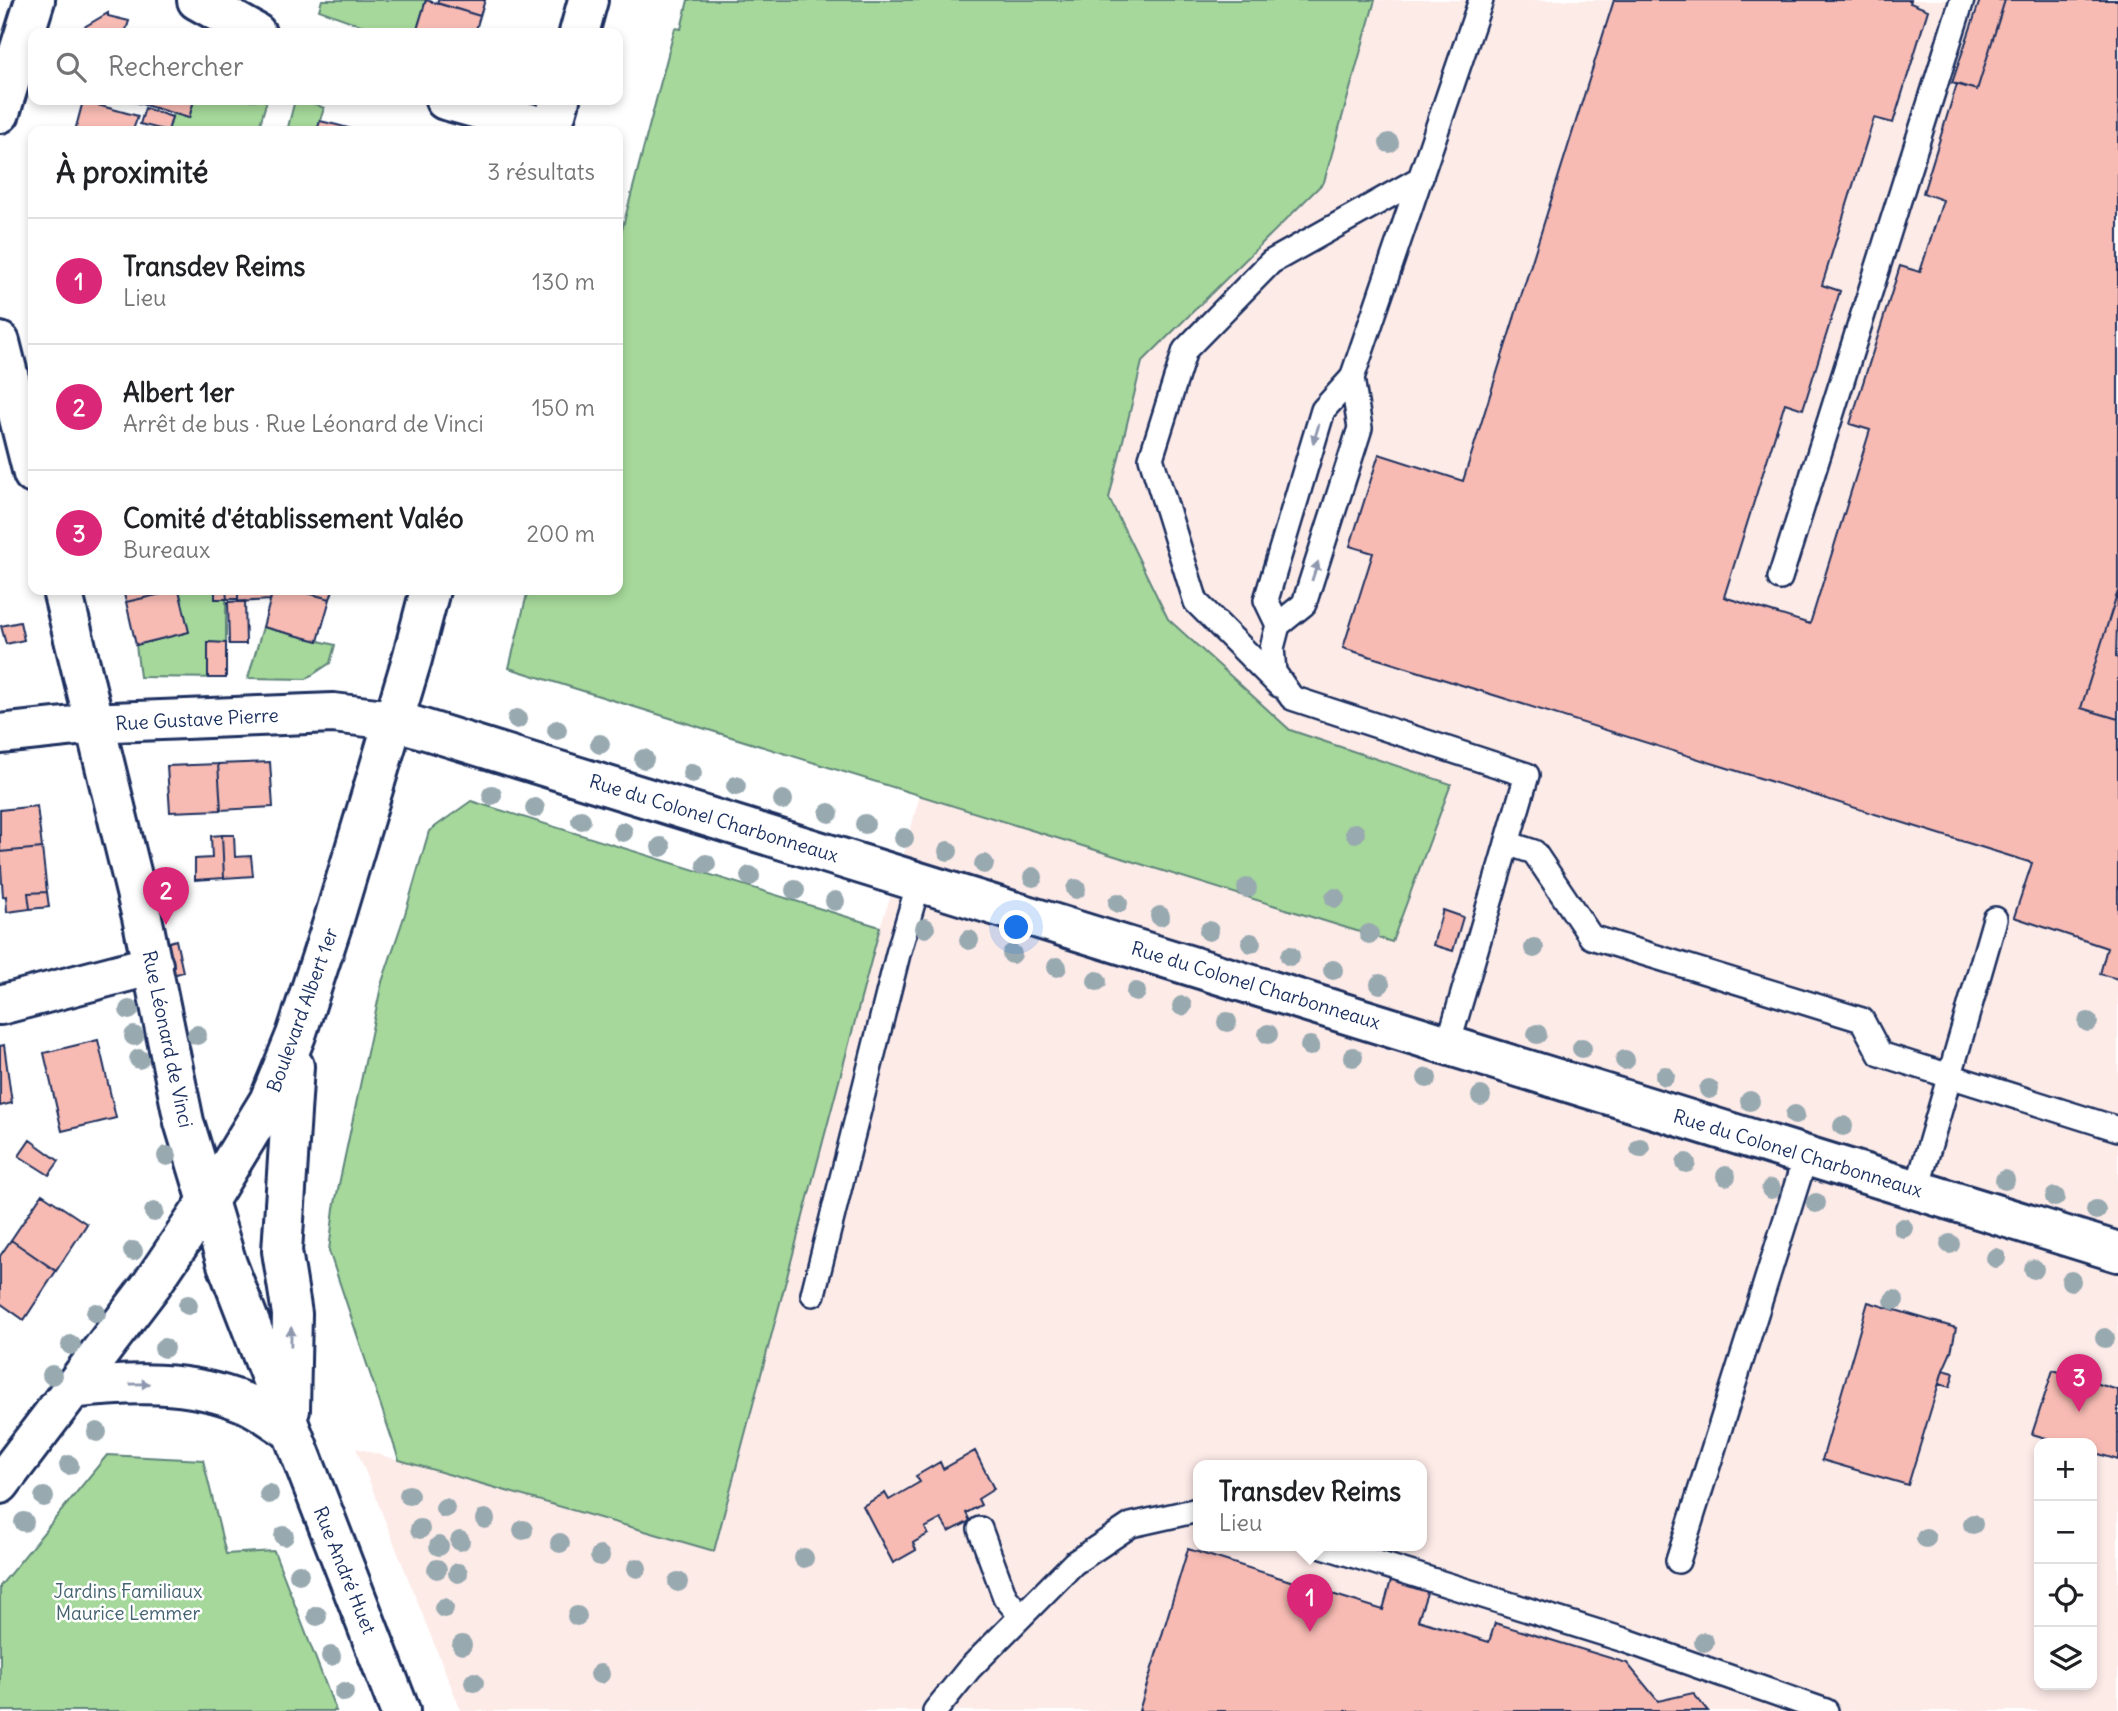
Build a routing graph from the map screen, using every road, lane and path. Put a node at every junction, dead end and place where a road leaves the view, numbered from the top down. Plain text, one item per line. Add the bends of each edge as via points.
1 (35, 0) edge
2 (197, 0) edge
3 (588, 0) edge
4 (1481, 0) edge
5 (1962, 0) edge
6 (247, 28) edge
7 (580, 28) edge
8 (472, 105) edge
9 (0, 113) edge
10 (554, 120) edge
11 (1421, 178) junction
12 (0, 342) edge
13 (1352, 378) junction
14 (28, 454) edge
15 (1780, 579) dead end
16 (63, 595) edge
17 (429, 595) edge
18 (1278, 625) junction
19 (1292, 698) junction
20 (394, 720) junction
21 (96, 724) junction
22 (0, 734) edge
23 (1507, 843) junction
24 (919, 881) junction
25 (1995, 919) dead end
26 (153, 965) junction
27 (0, 1005) edge
28 (296, 1035) junction
29 (1448, 1045) junction
30 (1949, 1077) junction
31 (2118, 1129) edge
32 (1806, 1155) junction
33 (1917, 1189) junction
34 (208, 1201) junction
35 (2118, 1252) edge
36 (813, 1294) dead end
37 (72, 1389) junction
38 (290, 1430) junction
39 (0, 1483) edge
40 (1193, 1511) edge
41 (980, 1529) dead end
42 (1339, 1551) edge
43 (1678, 1561) dead end
44 (1021, 1616) junction
45 (400, 1711) edge
46 (935, 1711) edge
47 (1826, 1711) edge

1 - 9 street
2 - 6 street
3 - 7 street
4 - 11 lane
5 - 15 lane
8 - 10 street
11 - 13 lane
11 - 19 lane via 1271,262 1185,350 1151,458 1196,602
12 - 14 street
18 -> 13 lane via 1304,604 1360,428
13 -> 18 lane via 1323,410 1315,436 1266,600
16 - 21 street, Rue Léonard de Vinci
17 - 20 street, Boulevard Albert 1er
18 - 19 lane via 1272,648 1274,672
19 - 23 lane via 1527,775
20 - 21 street, Rue Gustave Pierre via 333,713
20 - 24 street, Rue du Colonel Charbonneaux
20 - 28 street, Boulevard Albert 1er
21 - 22 street, Rue Gustave Pierre
21 - 26 street, Rue Léonard de Vinci
23 - 29 lane
23 - 30 lane via 1534,852 1591,937 1861,1020 1880,1054
24 - 29 street, Rue du Colonel Charbonneaux
24 - 36 lane
25 - 30 lane
26 - 27 street
26 - 34 street, Rue Léonard de Vinci via 184,1122
28 - 34 street, Boulevard Albert 1er via 269,1101
38 -> 28 street via 292,1314 282,1251
29 - 32 street, Rue du Colonel Charbonneaux
30 - 31 lane
30 - 33 lane
32 - 33 street, Rue du Colonel Charbonneaux
32 - 43 lane
33 - 35 street, Rue du Colonel Charbonneaux
34 - 37 street, Boulevard Albert 1er
34 - 38 street, Rue André Huet
37 -> 38 street via 158,1384 201,1388 245,1402
37 - 39 street, Boulevard Albert 1er
38 - 45 street, Rue André Huet
40 - 44 lane via 1131,1525 1074,1563
41 - 44 lane via 1005,1597
42 - 47 lane via 1624,1640
44 - 46 lane

